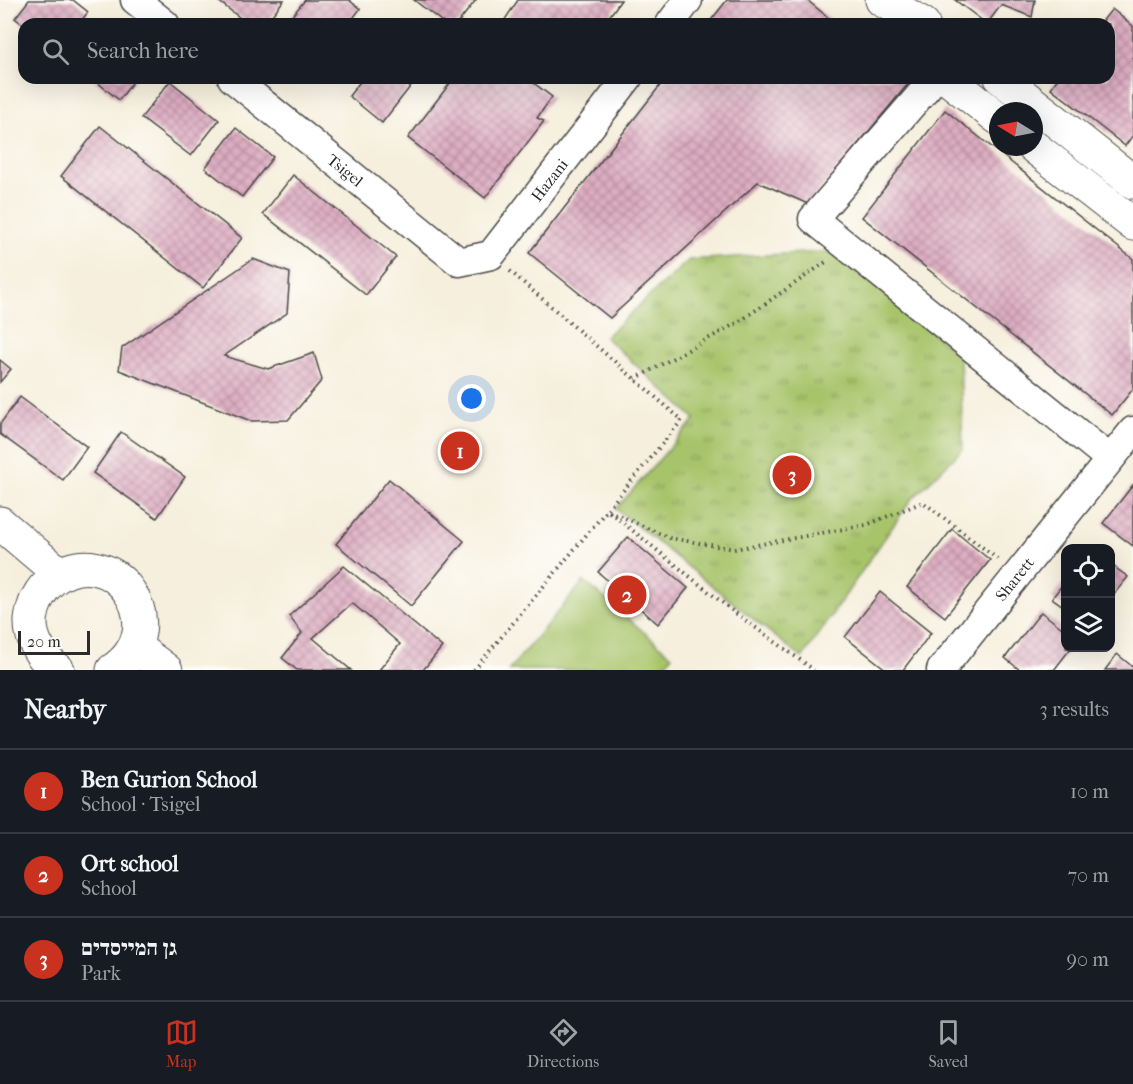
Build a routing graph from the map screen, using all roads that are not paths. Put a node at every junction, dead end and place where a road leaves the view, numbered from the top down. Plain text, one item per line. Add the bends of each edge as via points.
1 (135, 0) edge
2 (688, 0) edge
3 (861, 0) edge
4 (882, 0) edge
5 (158, 18) edge
6 (674, 18) edge
7 (880, 18) edge
8 (913, 18) edge
9 (239, 84) edge
10 (623, 84) edge
11 (929, 84) edge
12 (954, 84) edge
13 (1009, 84) edge
14 (989, 111) edge
15 (1043, 154) edge
16 (1133, 182) edge
17 (1133, 225) edge
18 (491, 255) joint
19 (1133, 431) edge
20 (1110, 459) junction
21 (0, 523) edge
22 (60, 574) junction
23 (124, 659) edge
24 (42, 666) edge
25 (166, 670) edge
26 (941, 670) edge

1 - 5 street
2 - 6 street
3 - 7 street
4 - 8 street
9 - 18 street, Tsigel via 459,262
10 - 18 street, Hazani
11 - 20 street via 813,219
12 - 14 street
13 - 16 street
15 - 17 street
19 - 20 street, Sharett
20 - 26 street, Sharett
21 - 22 street
22 - 23 street via 93,568 124,583 140,613 140,631
22 - 24 street via 45,586 35,602 31,621
23 - 25 street

